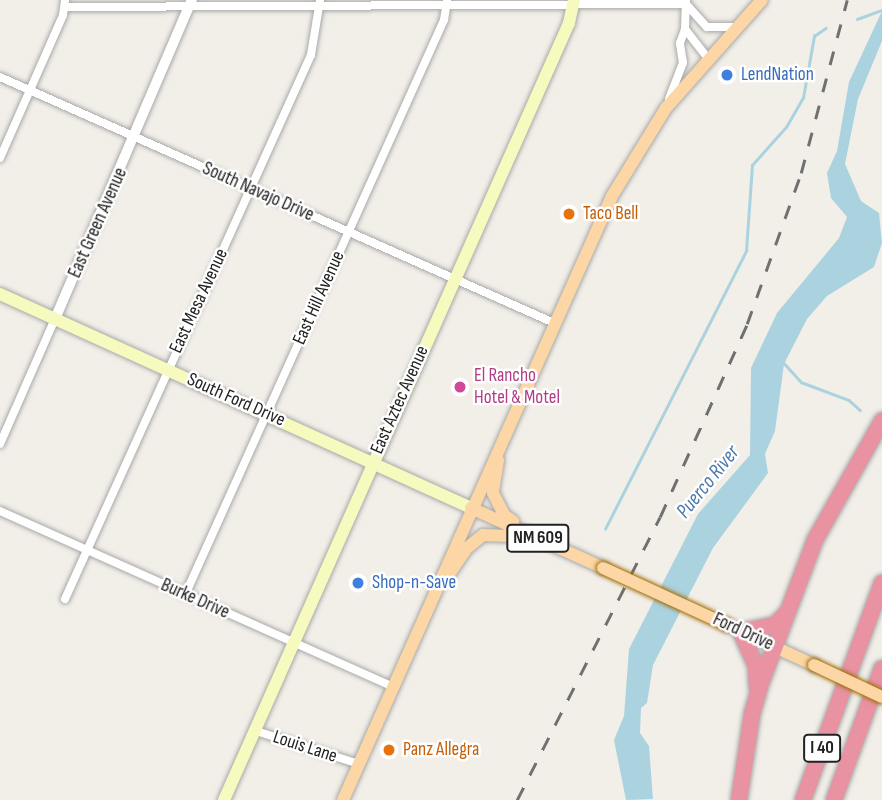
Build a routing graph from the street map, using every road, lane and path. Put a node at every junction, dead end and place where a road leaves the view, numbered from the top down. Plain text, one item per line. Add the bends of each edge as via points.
1 (762, 0) edge
2 (686, 2) edge
3 (65, 3) edge
4 (192, 3) edge
5 (320, 3) edge
6 (447, 3) edge
7 (574, 3) edge
8 (740, 27) junction
9 (685, 29) junction
10 (708, 58) junction
11 (0, 77) edge
12 (30, 91) junction
13 (666, 108) junction
14 (136, 137) junction
15 (0, 158) edge
16 (251, 190) junction
17 (348, 233) junction
18 (454, 280) junction
19 (0, 294) edge
20 (55, 319) junction
21 (554, 323) junction
22 (167, 369) junction
23 (268, 414) junction
24 (511, 419) junction
25 (882, 421) edge
26 (0, 444) edge
27 (373, 460) junction
28 (471, 508) junction
29 (0, 511) edge
30 (537, 537) junction
31 (87, 551) junction
32 (882, 583) edge
33 (185, 595) junction
34 (795, 597) junction
35 (65, 600) dead end
36 (734, 629) junction
37 (412, 640) junction
38 (292, 642) junction
39 (776, 648) junction
40 (882, 668) edge
41 (391, 686) junction
42 (882, 697) edge
43 (751, 714) junction
44 (253, 730) junction
45 (356, 763) junction
46 (224, 800) edge
47 (343, 800) edge
48 (739, 800) edge
49 (803, 800) edge
50 (834, 800) edge

1 - 8 main road
2 - 7 street
2 - 8 street via 707,27
2 - 9 street
3 - 4 street
3 - 12 street
4 - 5 street
4 - 14 street, East Green Avenue
5 - 6 street
5 - 16 street, East Mesa Avenue via 311,55
6 - 7 street
6 - 17 street, East Hill Avenue
7 - 18 main road, East Aztec Avenue
8 - 10 main road
9 - 10 street
9 - 13 street via 680,43 683,63
10 - 13 main road
11 - 12 street, South Navajo Drive
12 - 14 street, South Navajo Drive
12 - 15 street
13 - 21 main road via 612,196
14 - 16 street, South Navajo Drive
14 - 20 street, East Green Avenue
16 - 17 street, South Navajo Drive
16 - 22 street, East Mesa Avenue
17 - 18 street, South Navajo Drive
17 - 23 street, East Hill Avenue
18 - 21 street, South Navajo Drive
18 - 27 main road, East Aztec Avenue
19 - 20 main road, South Ford Drive
20 - 22 main road, South Ford Drive
20 - 26 street, East Green Avenue
21 - 24 main road
22 - 23 main road, South Ford Drive
22 - 31 street, East Mesa Avenue
23 - 27 main road, South Ford Drive
23 - 33 street, East Hill Avenue
24 - 28 main road
24 - 30 main road via 493,494 504,515
25 - 34 highway via 815,540
27 - 28 main road, South Ford Drive
27 - 38 main road, East Aztec Avenue
28 - 30 main road, NM 609
28 - 37 main road
29 - 31 street, Burke Drive
30 - 36 main road, Ford Drive / NM 609, bridge
30 - 37 main road via 495,533 476,540 454,566
31 - 33 street, Burke Drive
31 - 35 street, East Mesa Avenue
32 - 49 highway, I 40
33 - 38 street, Burke Drive
34 - 36 highway via 775,625
34 - 39 highway
36 - 39 main road, Ford Drive / NM 609
36 - 43 highway via 758,677
37 - 41 main road
38 - 41 street, Burke Drive
38 - 44 main road, East Aztec Avenue
39 - 42 main road, Ford Drive / NM 609, bridge
39 - 43 highway
40 - 50 highway, I 40
41 - 45 main road
43 - 48 highway
44 - 45 street, Louis Lane
44 - 46 main road, East Aztec Avenue
45 - 47 main road

